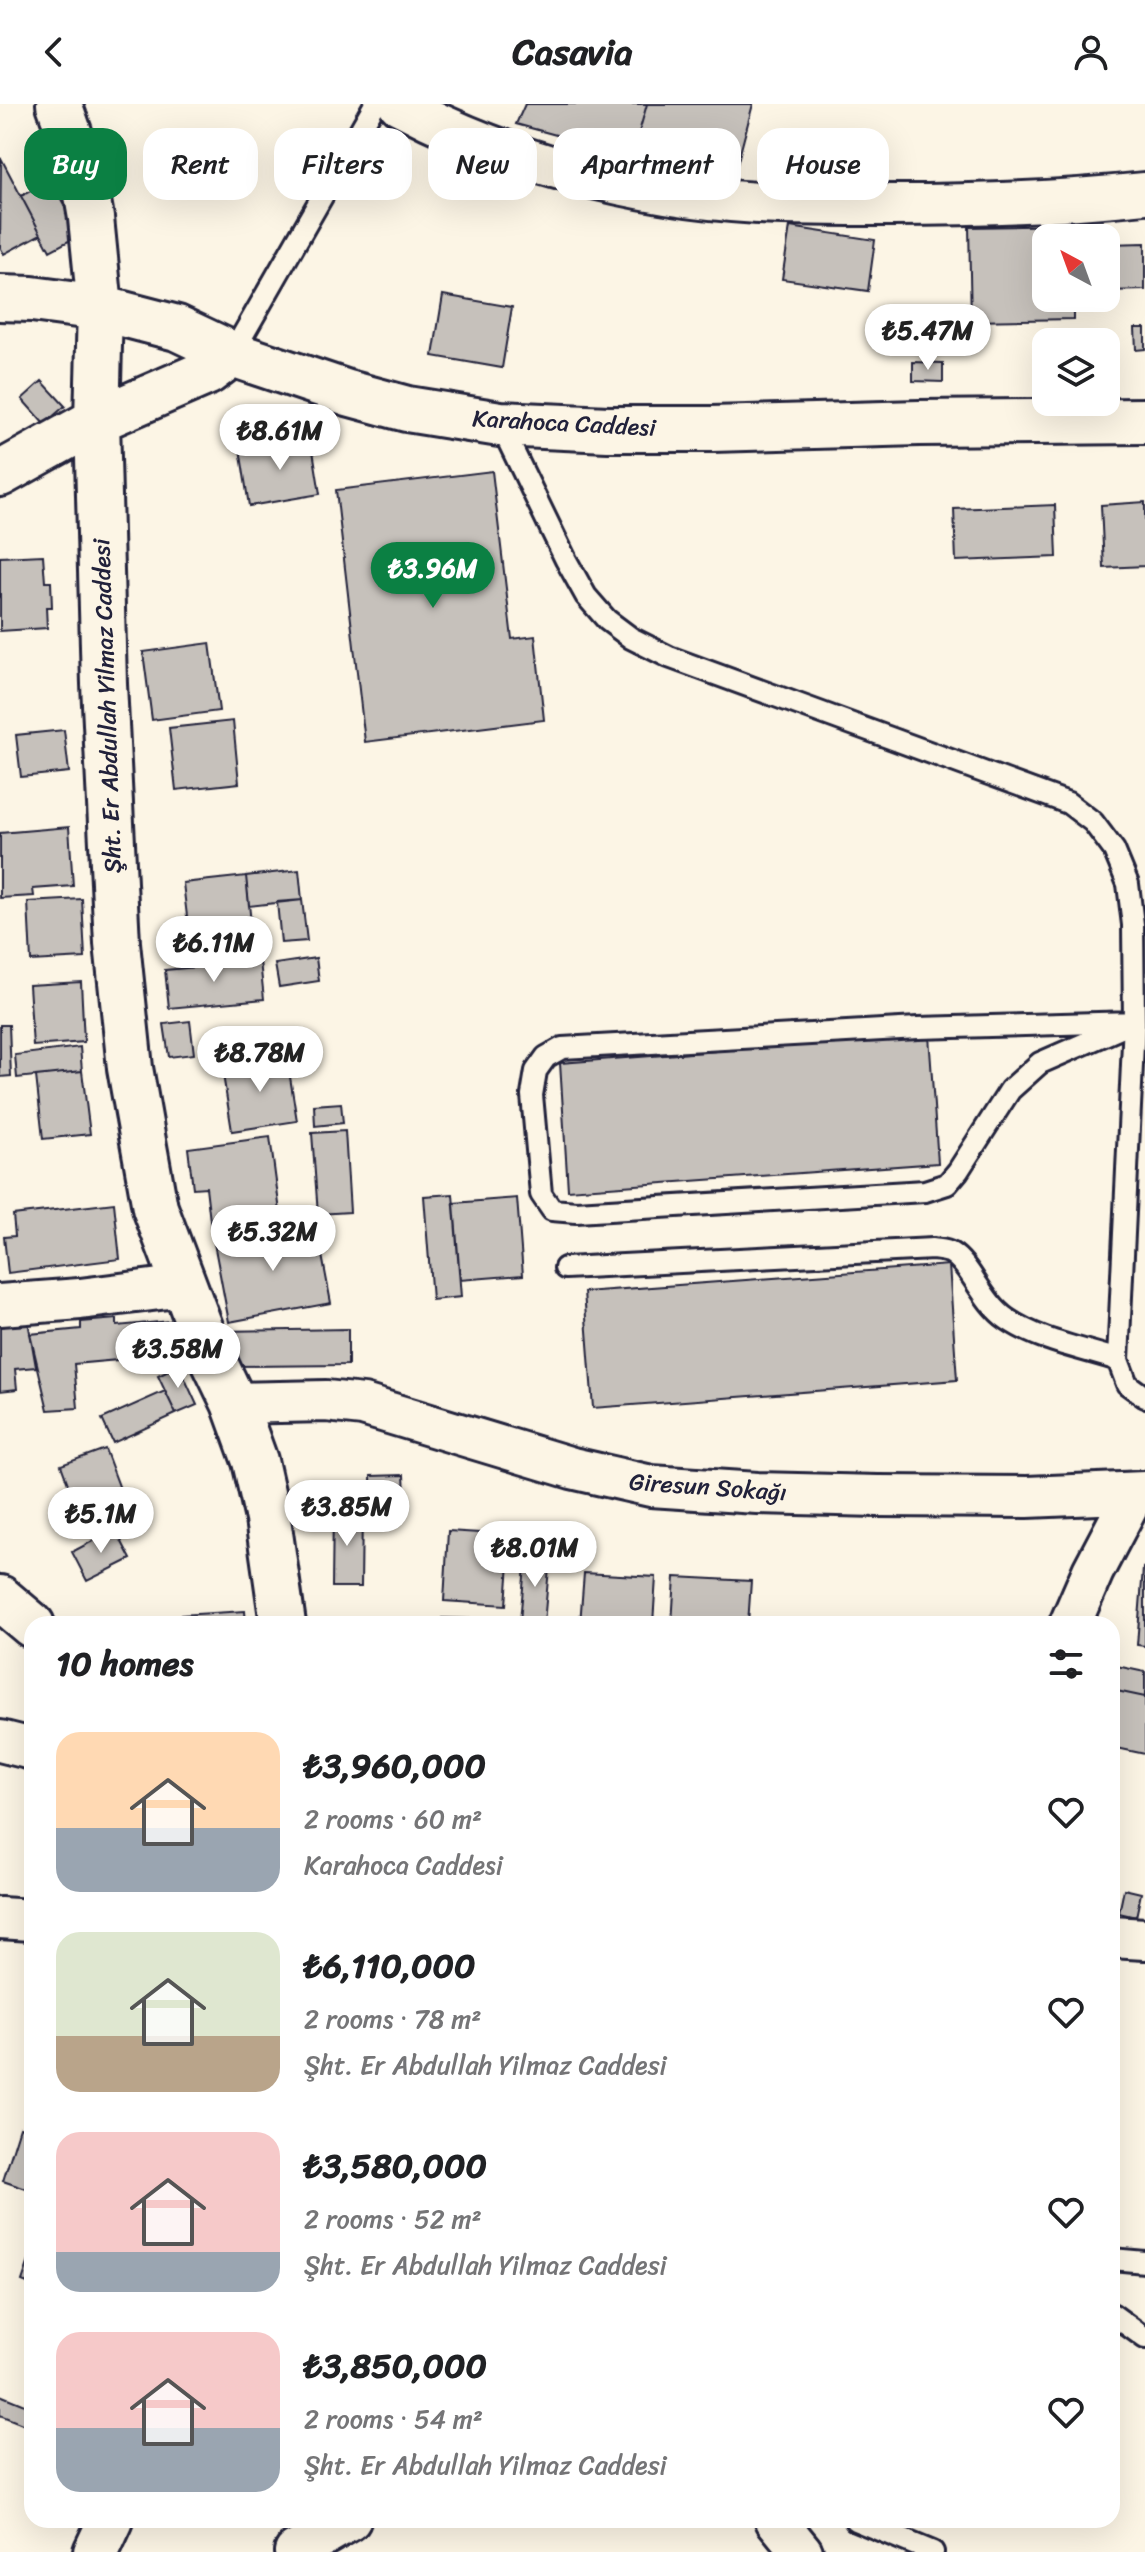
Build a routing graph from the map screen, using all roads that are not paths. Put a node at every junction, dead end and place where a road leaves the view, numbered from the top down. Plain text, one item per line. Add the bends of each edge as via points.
1 (59, 104) edge
2 (375, 104) edge
3 (399, 104) edge
4 (1145, 193) edge
5 (0, 298) edge
6 (100, 308) junction
7 (232, 354) junction
8 (1134, 417) edge
9 (97, 420) junction
10 (500, 424) junction
11 (0, 474) edge
12 (1134, 1022) junction
13 (565, 1268) dead end
14 (184, 1286) junction
15 (0, 1305) edge
16 (1118, 1360) junction
17 (1145, 1397) edge
18 (234, 1403) junction
19 (1139, 1493) edge
20 (0, 1598) edge
21 (282, 1616) edge
22 (1073, 1616) edge
23 (24, 1618) edge
24 (0, 1741) edge
25 (24, 1747) edge
26 (0, 1918) edge
27 (24, 1920) edge
28 (1120, 1937) edge
29 (1145, 1939) edge
30 (1120, 2260) edge
31 (1145, 2262) edge
32 (1120, 2320) edge
33 (1145, 2338) edge
34 (107, 2528) edge
35 (336, 2528) edge
36 (782, 2528) edge
37 (874, 2528) edge
38 (96, 2552) edge
39 (295, 2552) edge
40 (802, 2552) edge
41 (933, 2552) edge

1 - 6 street, Şht. Er Abdullah Yilmaz Caddesi via 83,172
2 - 7 lane
3 - 4 street via 483,145 627,185 701,197 755,203 939,205
5 - 6 street, Karahoca Caddesi
6 - 7 street, Karahoca Caddesi via 177,328
6 - 9 street, Şht. Er Abdullah Yilmaz Caddesi
7 - 9 street via 181,386
7 - 10 street, Karahoca Caddesi via 407,409
8 - 10 street, Karahoca Caddesi via 712,429
9 - 11 street
9 - 14 street, Şht. Er Abdullah Yilmaz Caddesi via 117,943 145,1162 155,1208
10 - 12 lane via 586,596 631,638 669,657 1068,803 1093,822 1114,850 1128,884
12 - 12 lane via 562,1048 536,1071 532,1095 541,1194 552,1210 576,1212 925,1191 947,1184 1010,1090 1040,1063
12 - 16 lane
13 - 16 lane via 933,1249 950,1252 964,1265 1005,1319
14 - 15 street
14 - 18 street, Şht. Er Abdullah Yilmaz Caddesi
16 - 17 lane via 1127,1384
18 - 19 street, Giresun Sokağı via 363,1405 651,1486 878,1496
18 - 21 street, Şht. Er Abdullah Yilmaz Caddesi via 262,1490
19 - 22 street
20 - 23 street
24 - 25 street
26 - 27 street
28 - 29 street
30 - 31 lane
32 - 33 lane
34 - 38 street
35 - 39 street
36 - 40 street
37 - 41 lane

